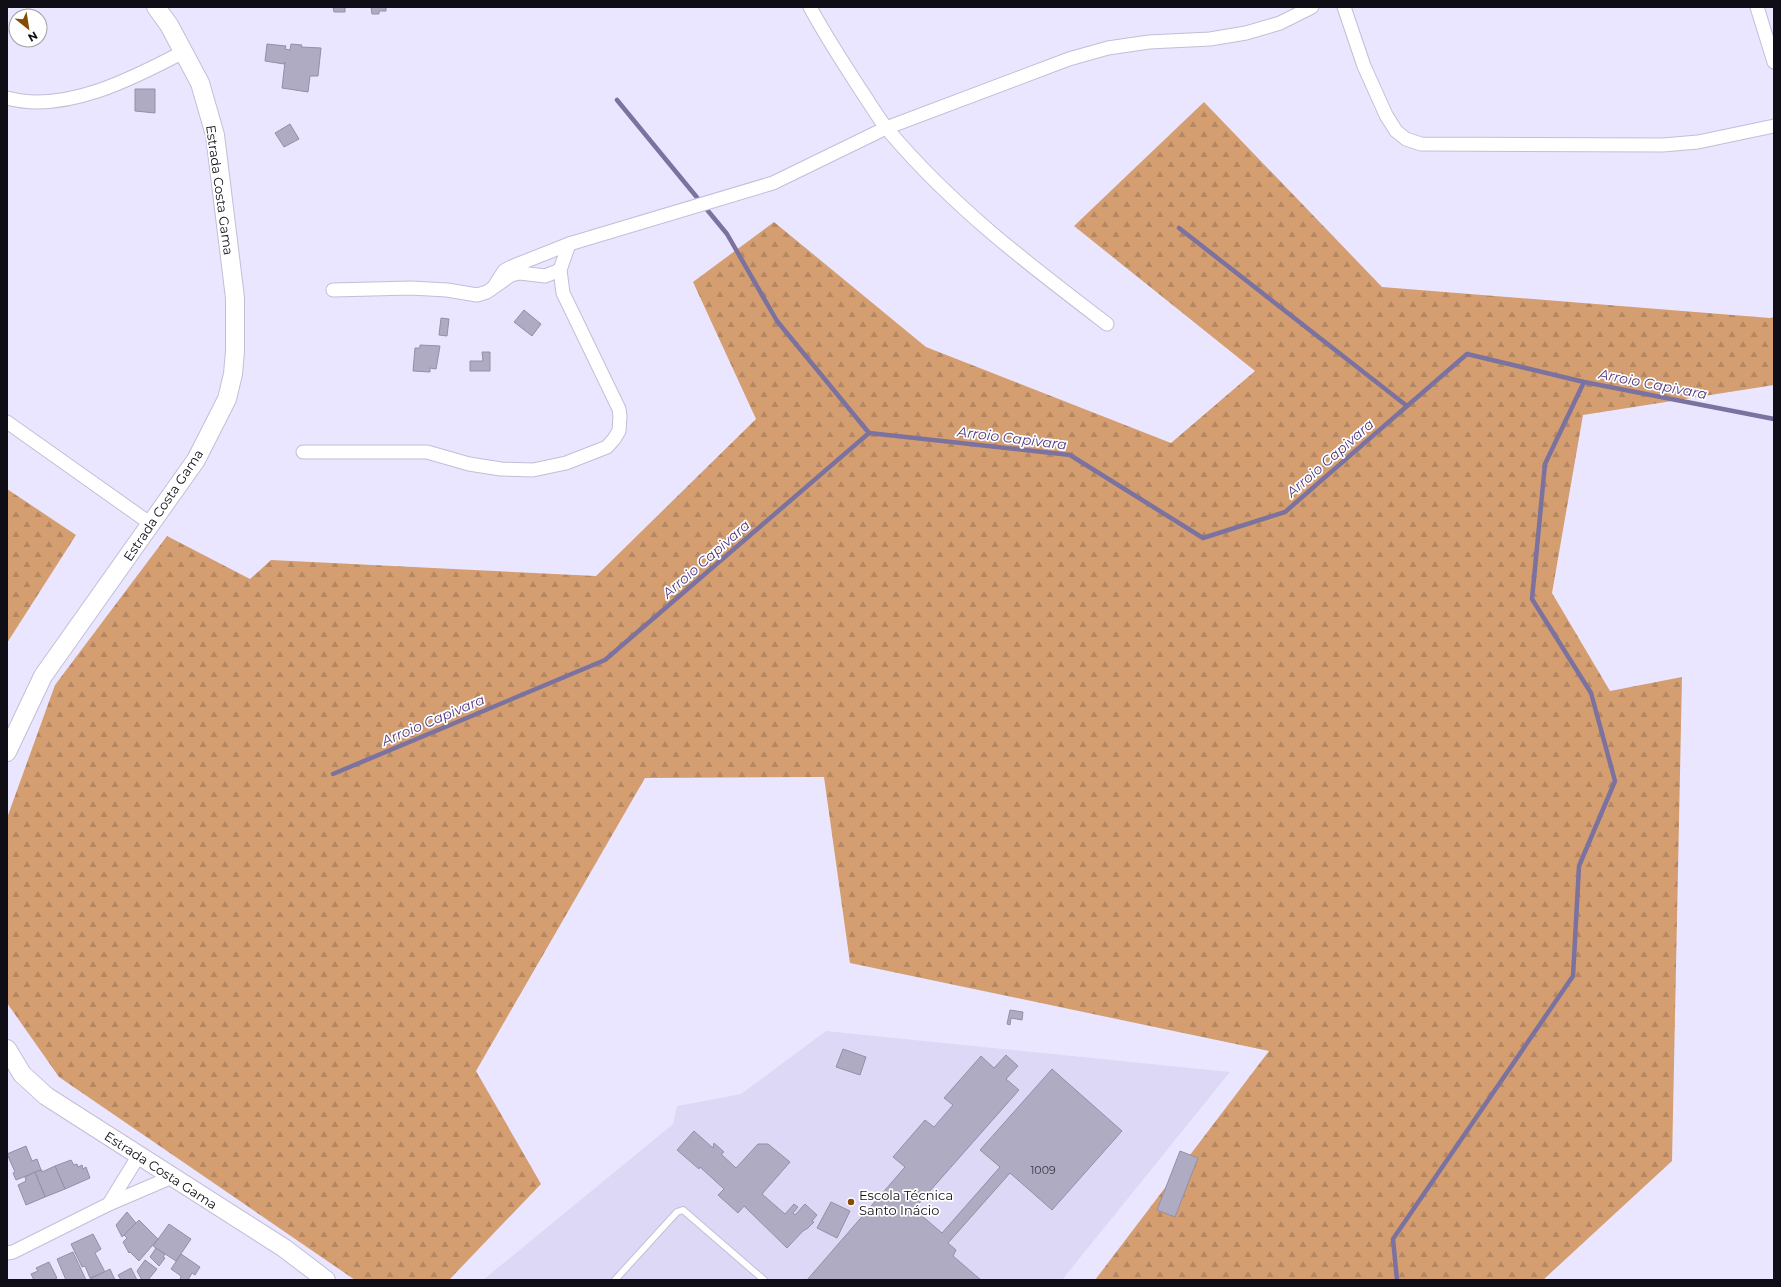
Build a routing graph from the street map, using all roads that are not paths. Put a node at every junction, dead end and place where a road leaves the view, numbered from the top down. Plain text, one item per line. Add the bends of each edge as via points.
1 (156, 7) edge
2 (810, 7) edge
3 (1312, 7) edge
4 (1344, 7) edge
5 (1757, 7) edge
6 (184, 51) junction
7 (1774, 62) edge
8 (7, 98) edge
9 (1774, 126) edge
10 (886, 128) junction
11 (569, 244) junction
12 (560, 270) junction
13 (495, 285) junction
14 (333, 290) dead end
15 (1107, 324) dead end
16 (7, 422) edge
17 (303, 452) dead end
18 (151, 524) junction
19 (7, 752) edge
20 (7, 1049) edge
21 (139, 1156) junction
22 (172, 1177) junction
23 (109, 1204) junction
24 (7, 1253) edge
25 (326, 1280) edge
26 (614, 1280) edge
27 (764, 1280) edge

1 - 6 main road, Estrada Costa Gama
2 - 10 street via 824,34
3 - 10 street via 1280,23 1246,33 1210,39 1149,42 1108,48 1069,59
4 - 9 street via 1364,66 1386,115 1396,131 1406,139 1421,144 1663,145 1698,142
5 - 7 street
6 - 8 street via 136,75 82,95 54,102 21,102
6 - 18 main road, Estrada Costa Gama via 200,83 215,135 235,298 235,351 227,399 196,460
10 - 11 street via 773,183
10 - 15 street via 937,183 992,236
11 - 12 street
11 - 13 street via 511,267 504,271
12 - 13 street via 545,276 520,273 511,275
12 - 17 street via 567,304 619,409 619,431 607,447 566,464 533,470 469,464 427,452
13 - 14 street via 487,292 476,295 411,288
16 - 18 street
18 - 19 main road, Estrada Costa Gama via 43,676
20 - 21 main road, Estrada Costa Gama via 22,1074 46,1096
21 - 22 main road, Estrada Costa Gama
21 - 23 street
22 - 23 street
22 - 25 main road, Estrada Costa Gama via 284,1248
23 - 24 street
26 - 27 lane via 677,1212 683,1210

